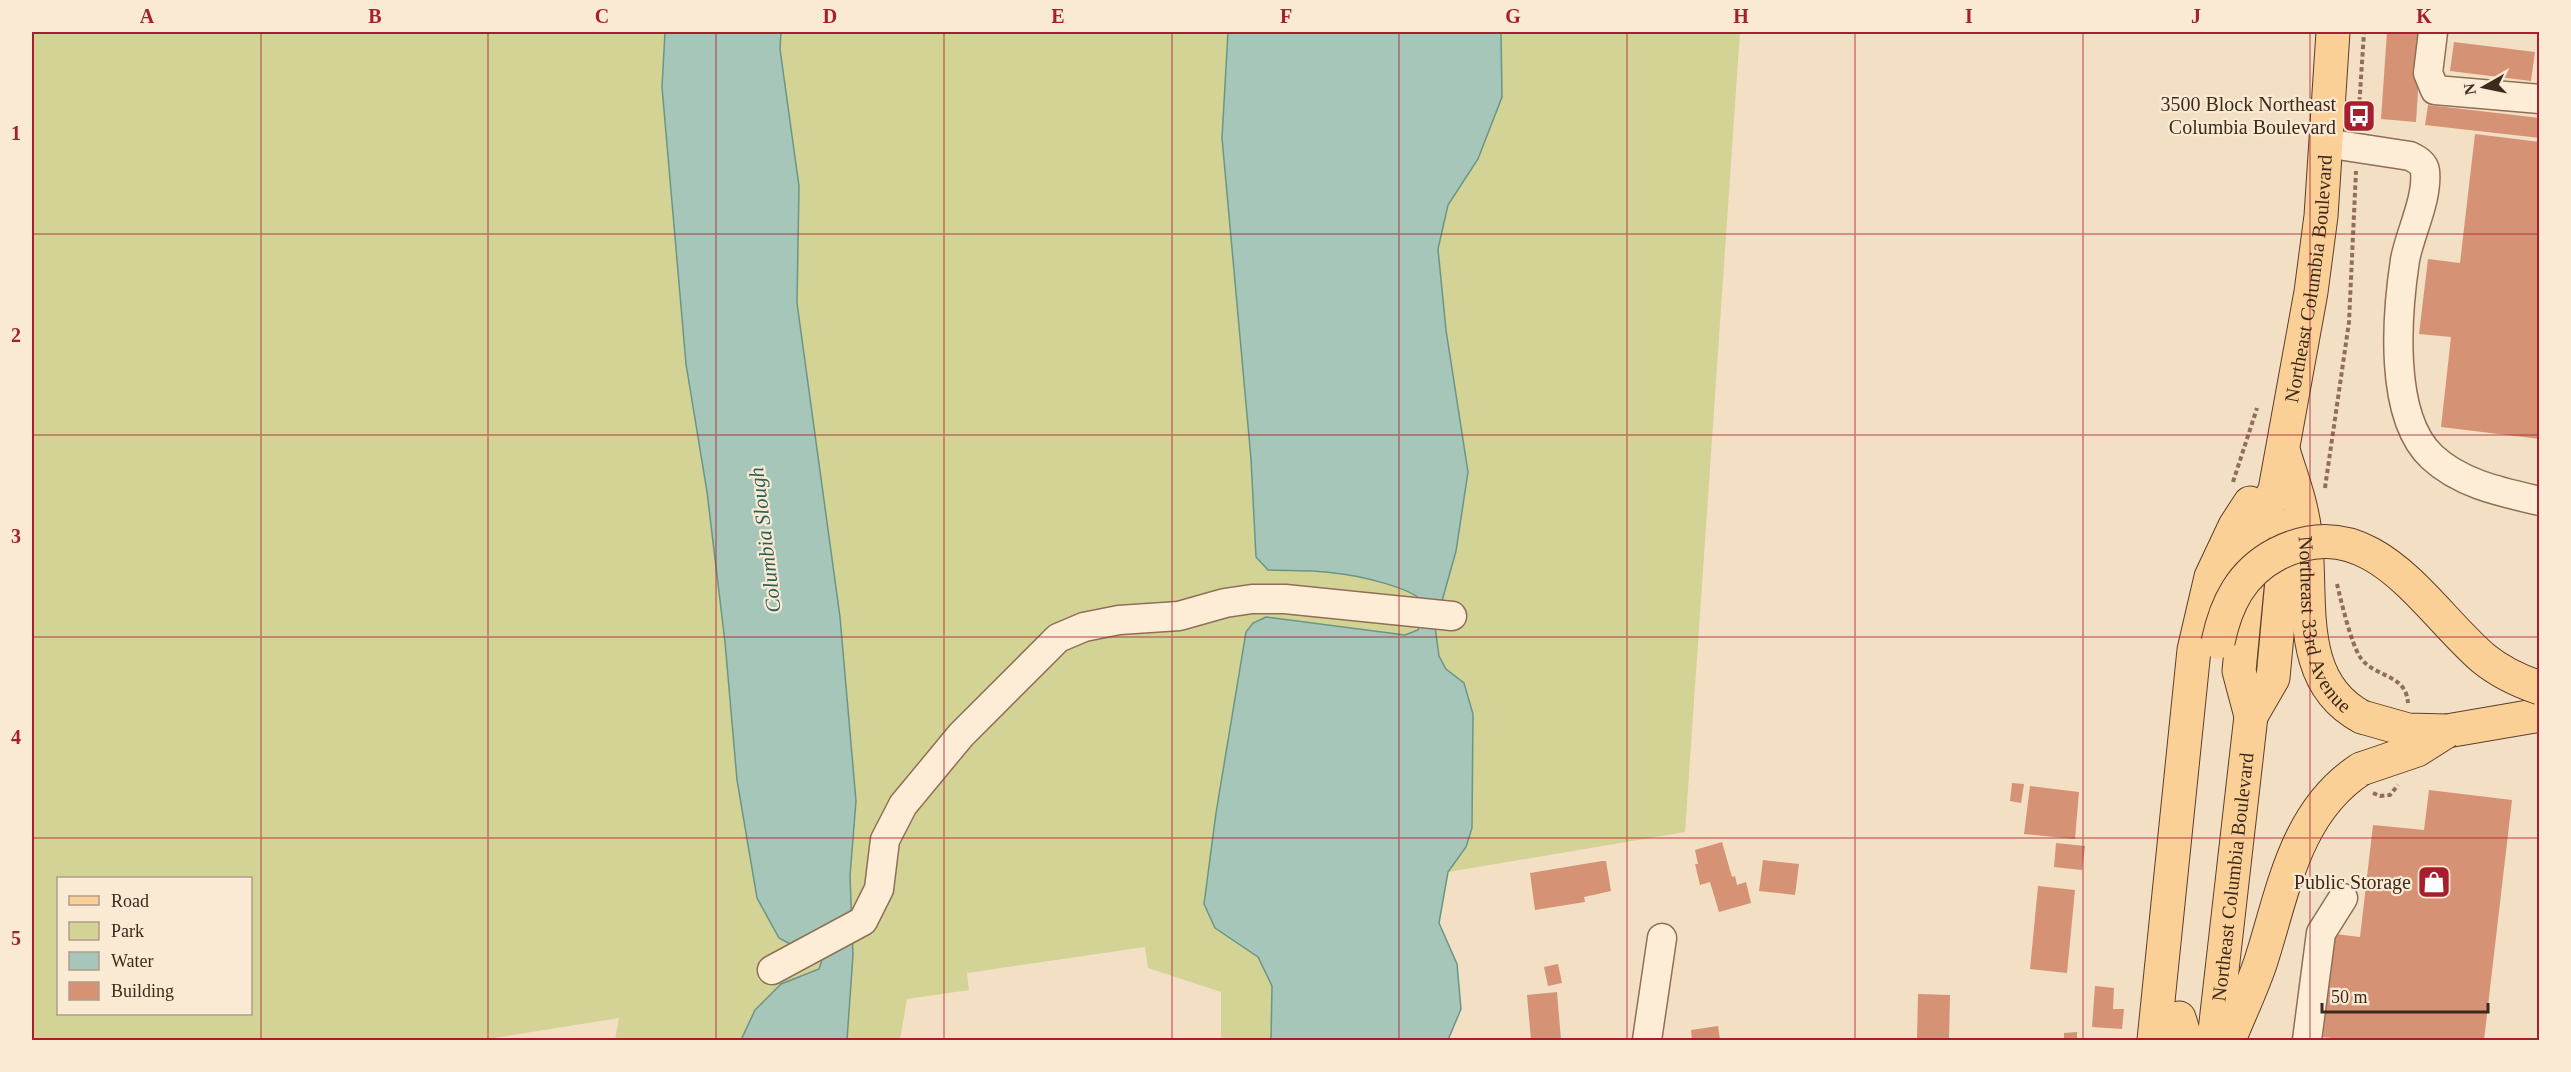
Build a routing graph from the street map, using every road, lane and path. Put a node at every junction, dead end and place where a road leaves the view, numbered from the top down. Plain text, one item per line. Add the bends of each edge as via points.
1 (2333, 32) edge
2 (2364, 32) edge
3 (2433, 32) edge
4 (2540, 99) edge
5 (2341, 144) junction
6 (2331, 438) dead end
7 (2283, 451) junction
8 (2540, 501) edge
9 (2336, 582) dead end
10 (1452, 616) dead end
11 (2540, 688) edge
12 (2409, 708) dead end
13 (2540, 715) edge
14 (2447, 731) junction
15 (2343, 898) dead end
16 (1662, 938) dead end
17 (772, 970) dead end
18 (2180, 1033) edge
19 (1647, 1041) edge
20 (2154, 1041) edge
21 (2214, 1041) edge
22 (2229, 1041) edge
23 (2307, 1041) edge

1 - 5 main road, Northeast Columbia Boulevard
2 - 5 path
3 - 4 street via 2428,73 2435,90
5 - 6 path via 2349,322
5 - 7 main road, Northeast Columbia Boulevard via 2316,255
5 - 8 street via 2410,156 2420,161 2425,170 2420,212 2406,258 2398,338 2407,412 2416,435 2431,456 2463,479
7 - 14 main road, Northeast 33rd Avenue, bridge via 2306,535 2312,642 2323,680 2333,696 2362,717 2408,730
7 - 20 main road via 2235,526 2211,577 2200,619
7 - 21 main road, Northeast Columbia Boulevard via 2275,490 2286,537 2272,678 2251,716
9 - 12 path via 2360,658 2403,686
10 - 17 street via 1252,599 1179,616 1084,627 1058,638 968,727 903,805 885,840 875,899 863,921
11 - 18 main road, bridge via 2502,672 2484,658 2412,583 2374,555 2342,544 2312,543 2289,548 2247,576 2228,607 2218,642
13 - 14 main road, Northeast 33rd Avenue
14 - 22 main road, bridge via 2417,750 2361,769 2317,810 2302,837
15 - 23 street via 2321,933
16 - 19 street

